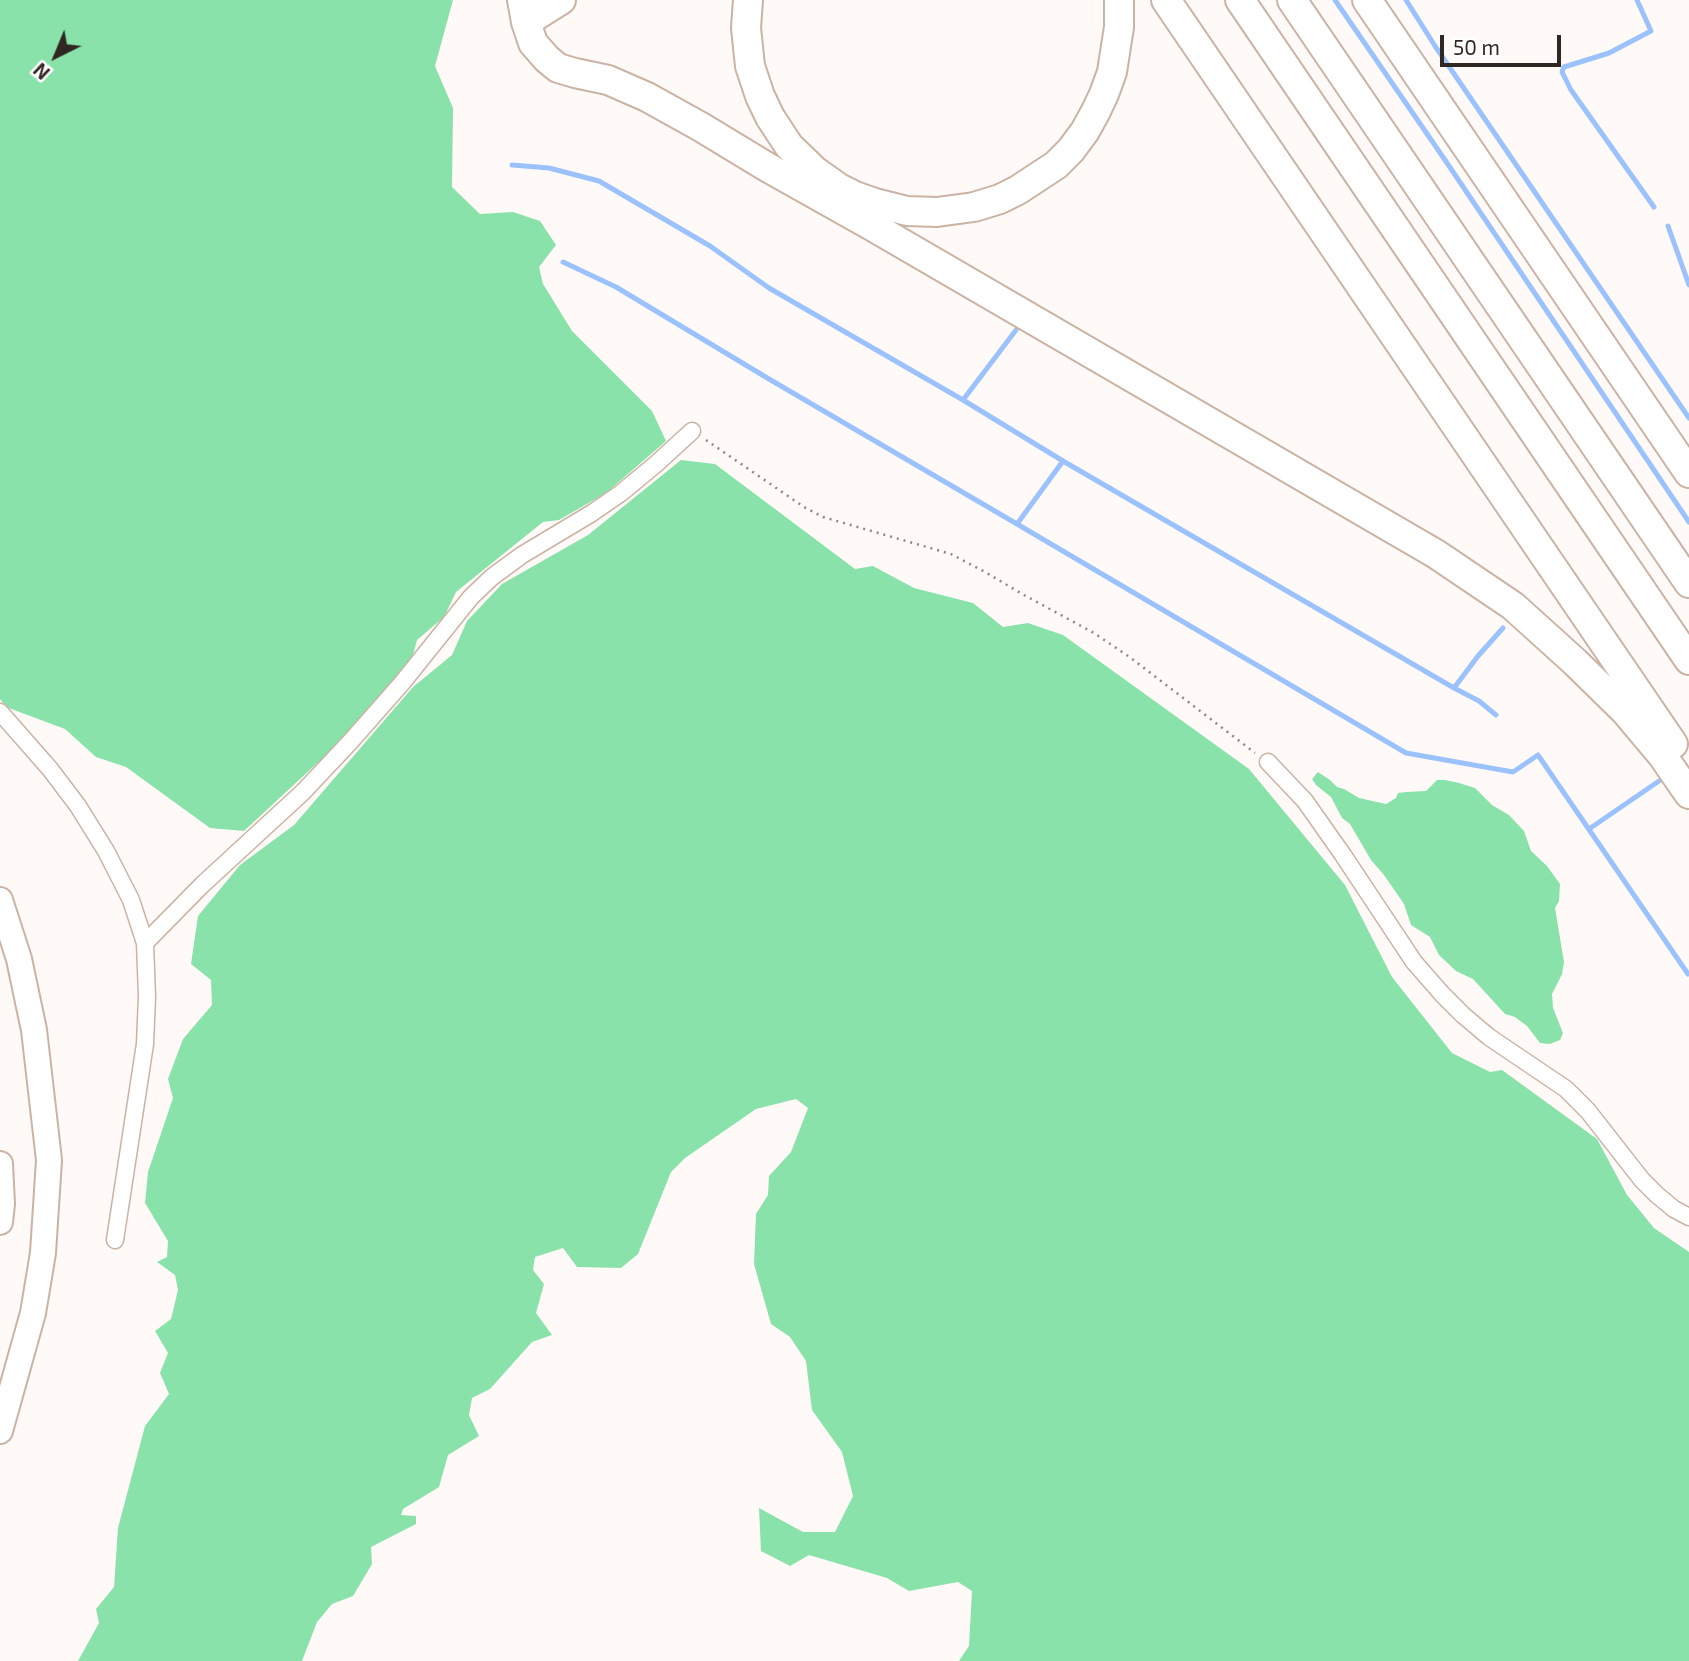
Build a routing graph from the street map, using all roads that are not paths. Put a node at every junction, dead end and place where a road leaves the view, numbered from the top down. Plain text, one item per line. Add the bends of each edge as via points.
1 (561, 0) edge
2 (748, 0) edge
3 (1119, 0) edge
4 (1166, 0) edge
5 (1240, 0) edge
6 (1292, 0) edge
7 (1367, 0) edge
8 (524, 11) edge
9 (692, 430) road end
10 (1689, 473) edge
11 (1689, 583) edge
12 (1689, 660) edge
13 (0, 712) edge
14 (1268, 762) road end
15 (1689, 767) edge
16 (1689, 794) edge
17 (0, 900) edge
18 (145, 943) junction
19 (0, 1164) edge
20 (1689, 1217) edge
21 (0, 1222) edge
22 (115, 1240) dead end
23 (0, 1431) edge

1 - 8 highway
2 - 3 highway via 750,66 770,117 789,146 839,188 907,211 937,212 974,207 1009,195 1056,166 1071,150 1096,111 1112,72
4 - 15 highway
5 - 12 highway
6 - 11 highway
7 - 10 highway
8 - 16 highway via 533,43 558,68 608,80 647,97 1436,554 1513,606 1575,662 1625,711
9 - 18 street via 621,493 492,577 303,792
13 - 18 street via 78,806 131,900
14 - 20 street via 1305,801 1442,994 1489,1037 1566,1089 1642,1180
17 - 23 main road via 34,1030 49,1160 43,1253 33,1313
18 - 22 street via 145,1044
19 - 21 main road

